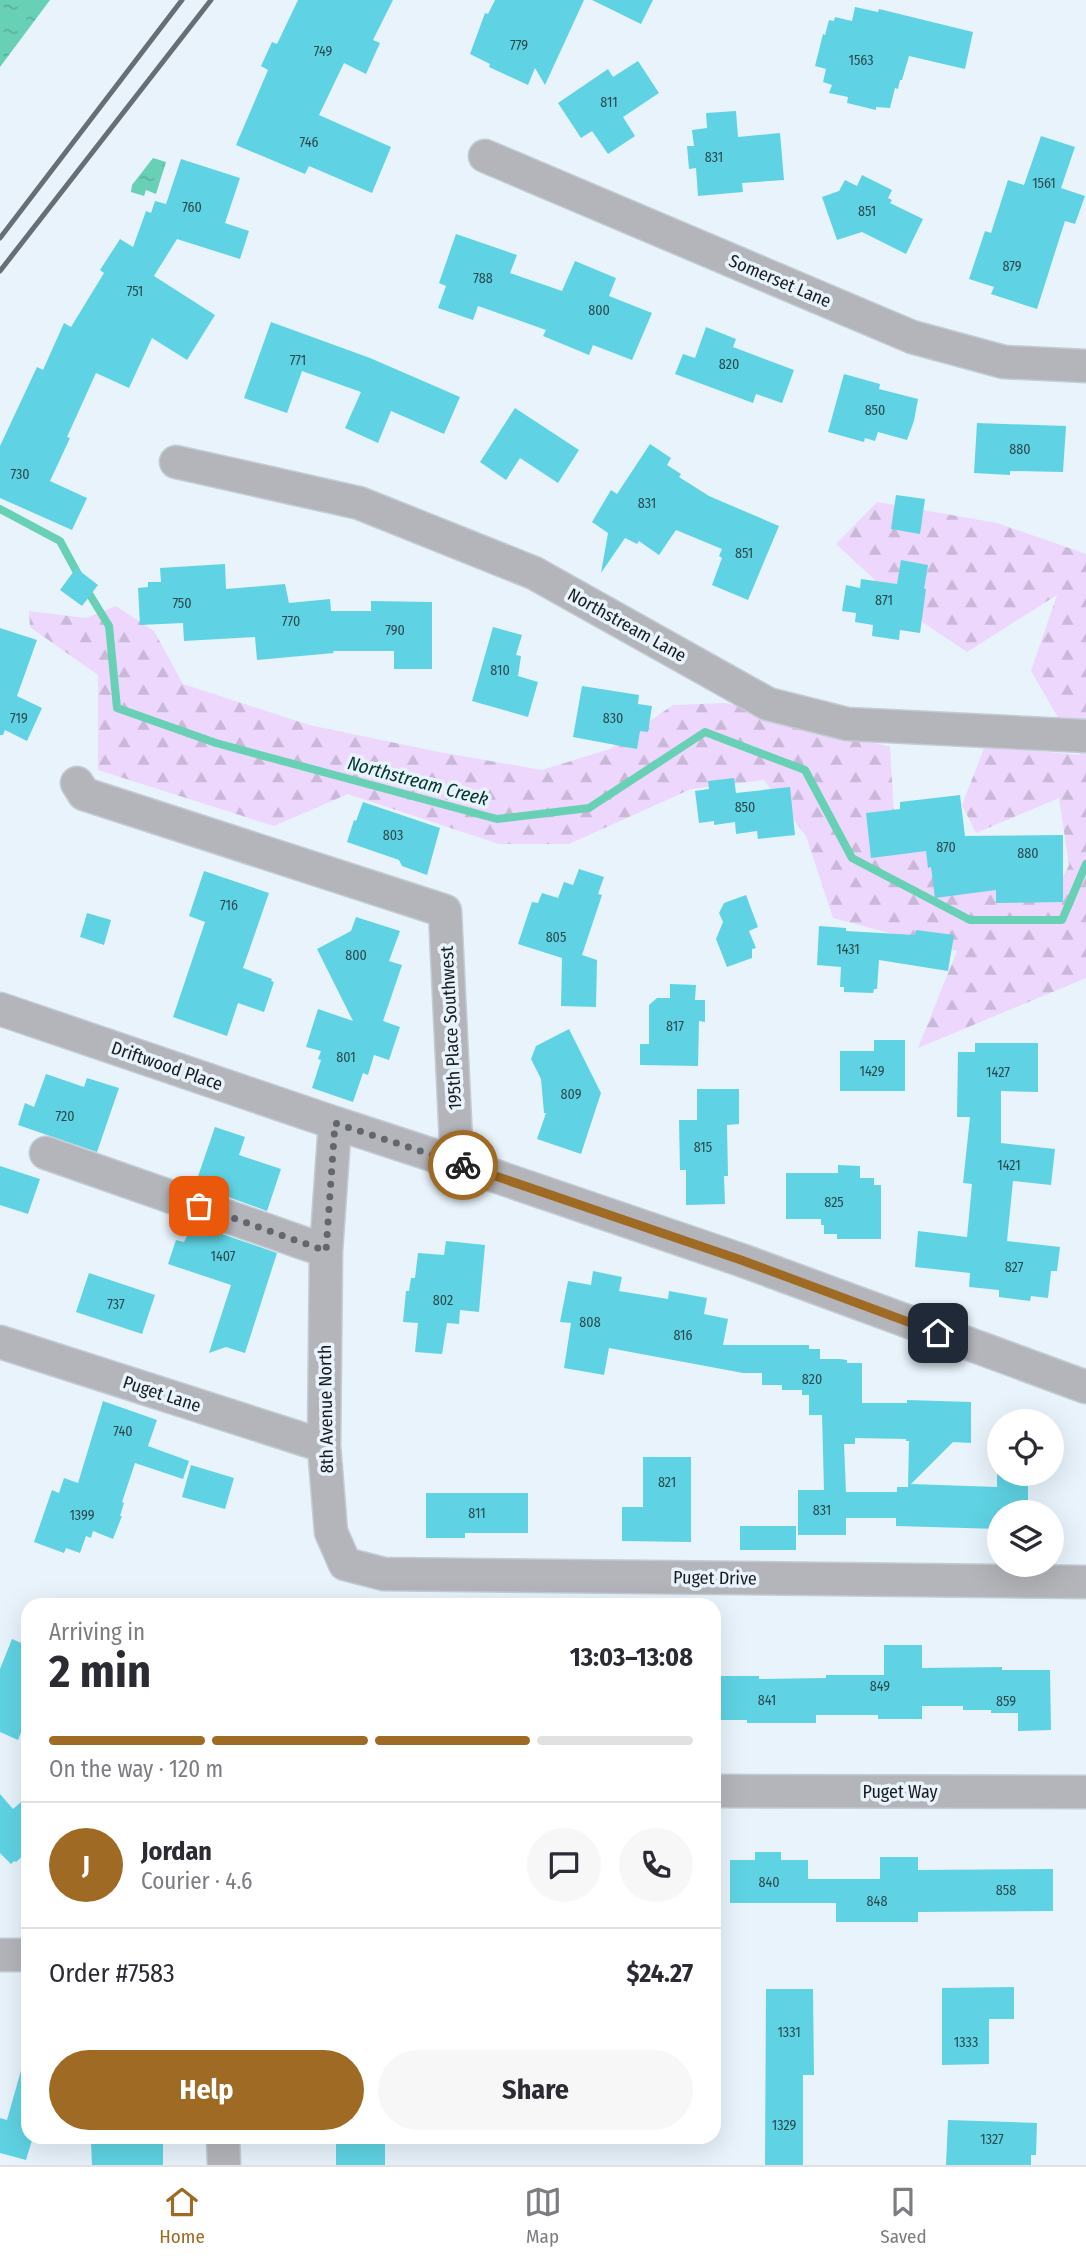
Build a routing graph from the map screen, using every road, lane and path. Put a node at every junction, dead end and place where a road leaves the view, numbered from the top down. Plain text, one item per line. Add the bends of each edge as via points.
1 (485, 156) dead end
2 (1086, 366) edge
3 (176, 462) dead end
4 (1086, 736) edge
5 (77, 783) dead end
6 (0, 1009) edge
7 (335, 1123) junction
8 (46, 1153) dead end
9 (457, 1163) junction
10 (326, 1251) junction
11 (0, 1342) edge
12 (1086, 1387) edge
13 (324, 1446) junction
14 (345, 1564) joint
15 (1086, 1582) edge
16 (721, 1791) edge
17 (1086, 1792) edge
18 (0, 1955) edge
19 (21, 1955) edge
20 (223, 2144) edge
21 (224, 2165) edge

1 - 2 street, Somerset Lane via 912,337 1004,362
3 - 4 street, Northstream Lane via 359,503 534,573 768,704 848,724
5 - 9 street, 195th Place Southwest via 84,794 445,911
6 - 7 street, Driftwood Place
7 - 9 street, Driftwood Place
7 - 10 street, 8th Avenue North
8 - 10 street
9 - 12 street via 741,1260
10 - 13 street, 8th Avenue North
11 - 13 street, Puget Lane
13 - 14 street, 8th Avenue North via 331,1532
14 - 15 street, Puget Drive via 384,1574
16 - 17 street, Puget Way
18 - 19 street
20 - 21 street

